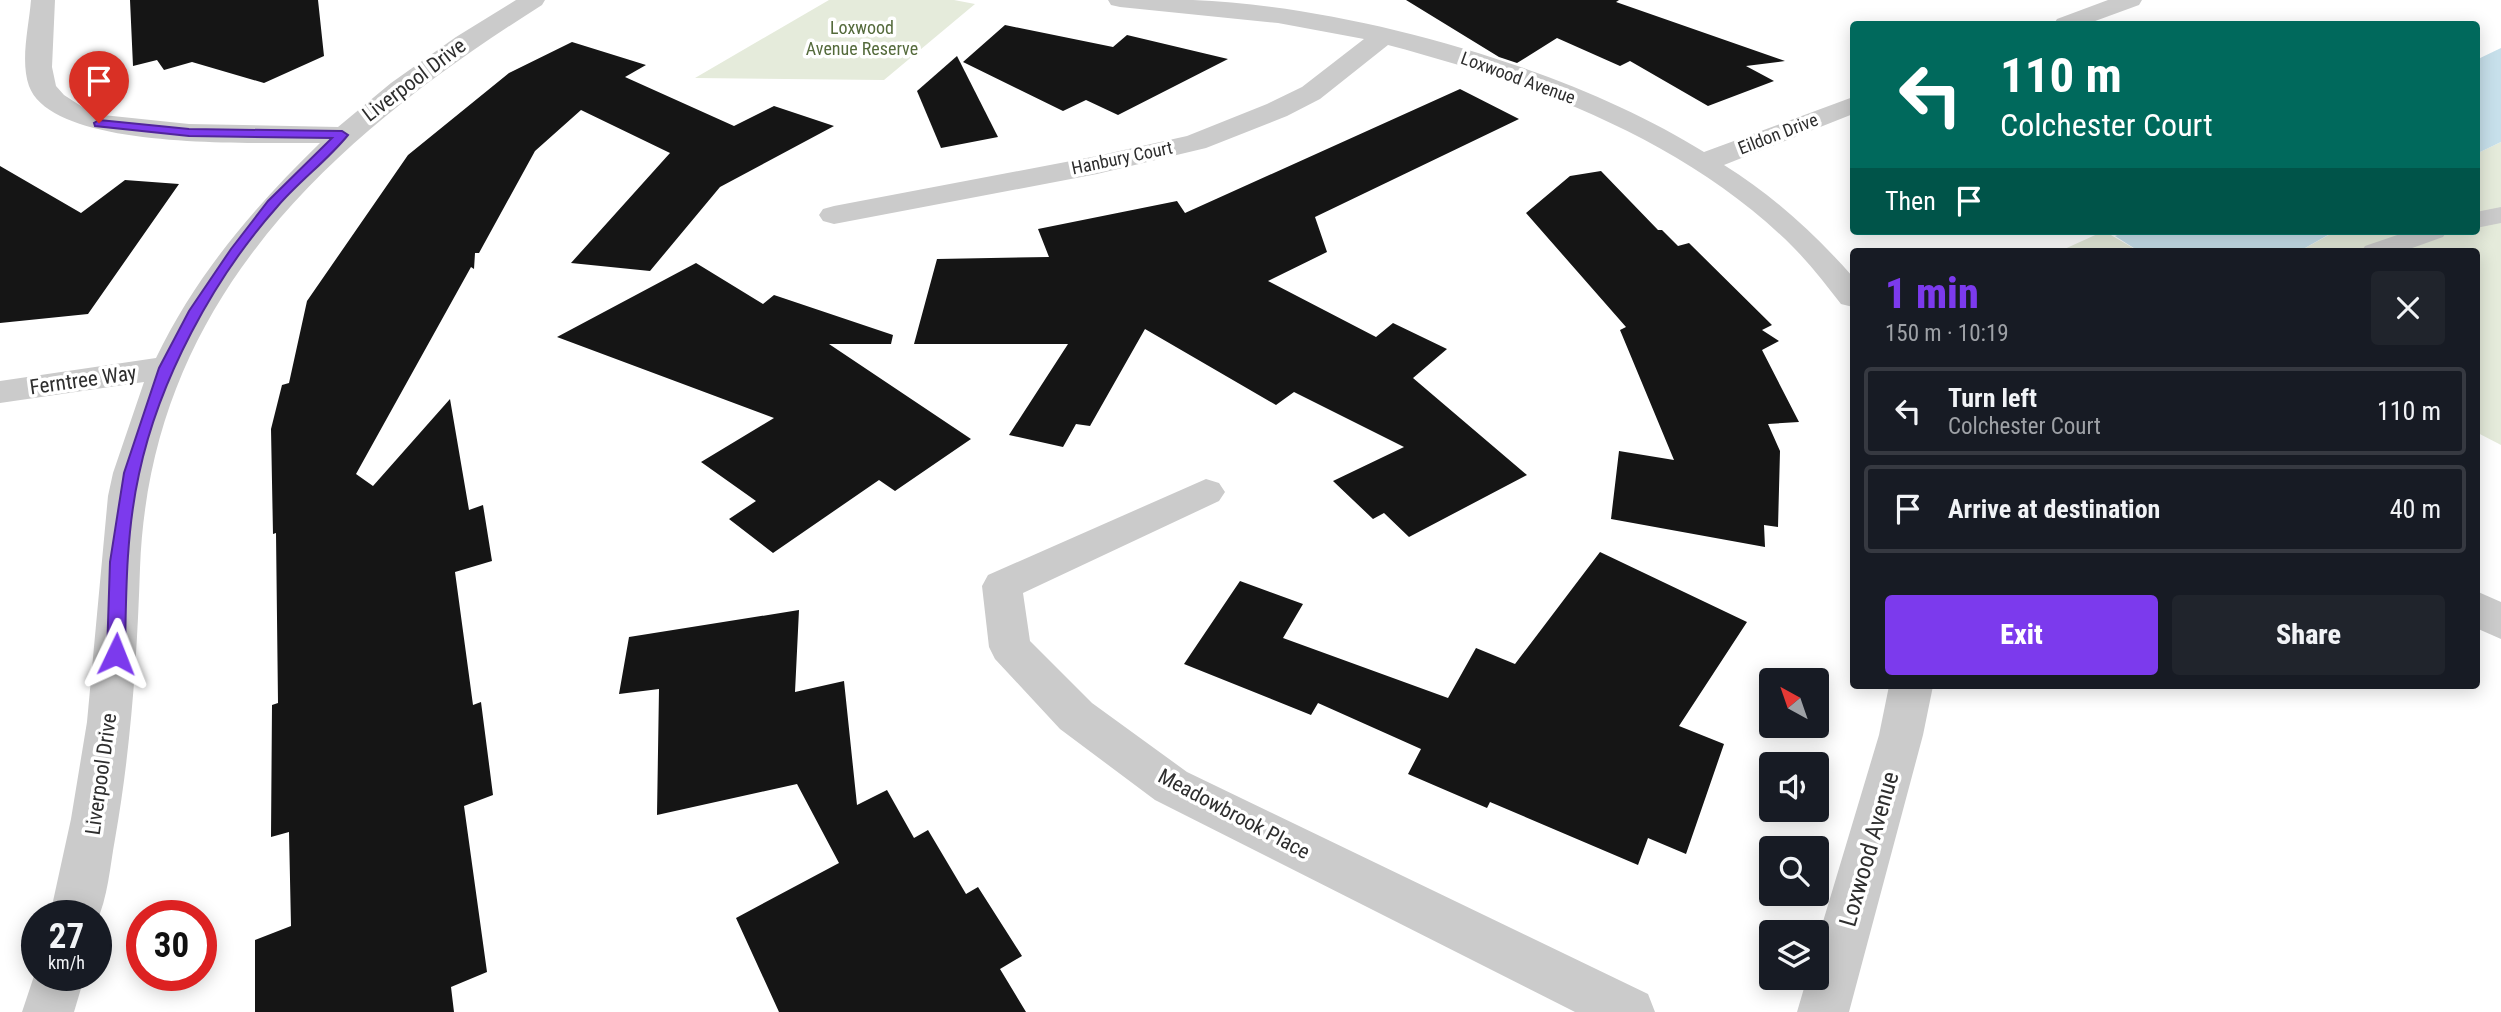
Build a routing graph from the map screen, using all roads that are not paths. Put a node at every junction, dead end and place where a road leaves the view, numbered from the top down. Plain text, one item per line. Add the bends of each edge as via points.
1 (43, 0) edge
2 (533, 0) edge
3 (1121, 0) edge
4 (1320, 0) edge
5 (2130, 0) edge
6 (2069, 14) edge
7 (1301, 20) junction
8 (1384, 36) junction
9 (1850, 106) edge
10 (342, 135) junction
11 (1703, 163) junction
12 (834, 215) dead end
13 (2501, 215) edge
14 (2480, 219) edge
15 (2423, 235) edge
16 (2386, 248) edge
17 (1850, 293) edge
18 (166, 368) junction
19 (0, 392) edge
20 (1206, 492) dead end
21 (2480, 610) edge
22 (2501, 623) edge
23 (1910, 689) edge
24 (78, 900) edge
25 (54, 991) edge
26 (48, 1012) edge
27 (1629, 1012) edge
28 (1823, 1012) edge

1 - 10 street via 39,67 43,87 74,114 99,123 189,132
2 - 10 street, Liverpool Drive via 434,61
3 - 7 street, Loxwood Avenue
4 - 7 street
5 - 6 street
7 - 8 street, Loxwood Avenue
8 - 11 street, Loxwood Avenue via 1451,53 1567,94
8 - 12 street, Hanbury Court via 1311,93 1196,142
9 - 11 street, Eildon Drive
10 - 18 street, Liverpool Drive via 272,204 235,251
11 - 17 street, Loxwood Avenue via 1805,241
13 - 14 lane
15 - 16 lane
18 - 19 street, Ferntree Way
18 - 24 street, Liverpool Drive via 132,473 118,562 108,745
20 - 27 street, Meadowbrook Place via 1002,586 1010,647 1076,716 1171,786
21 - 22 street
23 - 28 street, Loxwood Avenue
25 - 26 street

